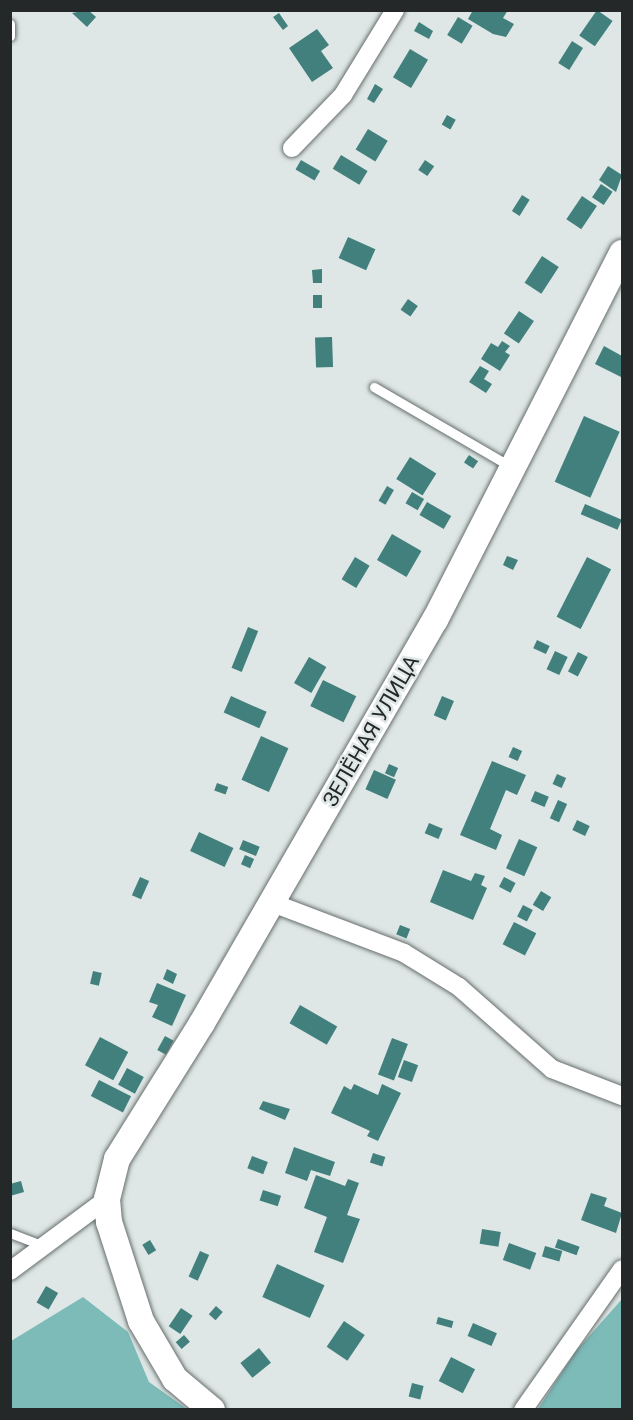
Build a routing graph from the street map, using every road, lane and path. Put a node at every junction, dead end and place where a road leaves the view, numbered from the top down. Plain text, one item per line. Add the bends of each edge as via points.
1 (395, 10) edge
2 (10, 24) edge
3 (10, 36) edge
4 (292, 148) dead end
5 (622, 253) edge
6 (374, 387) dead end
7 (515, 469) junction
8 (270, 902) junction
9 (622, 1096) edge
10 (107, 1200) junction
11 (10, 1233) edge
12 (44, 1246) junction
13 (622, 1269) edge
14 (10, 1270) edge
15 (212, 1410) edge
16 (523, 1410) edge

1 - 4 street via 343,95
2 - 3 lane
5 - 7 street, ЗЕЛЁНАЯ УЛИЦА
6 - 7 lane
7 - 8 street, ЗЕЛЁНАЯ УЛИЦА via 386,706
8 - 9 street via 404,953 459,987 552,1069
8 - 10 street, ЗЕЛЁНАЯ УЛИЦА via 117,1159
10 - 12 street
10 - 15 street via 114,1243 152,1344 175,1378
11 - 12 lane
12 - 14 street
13 - 16 street

